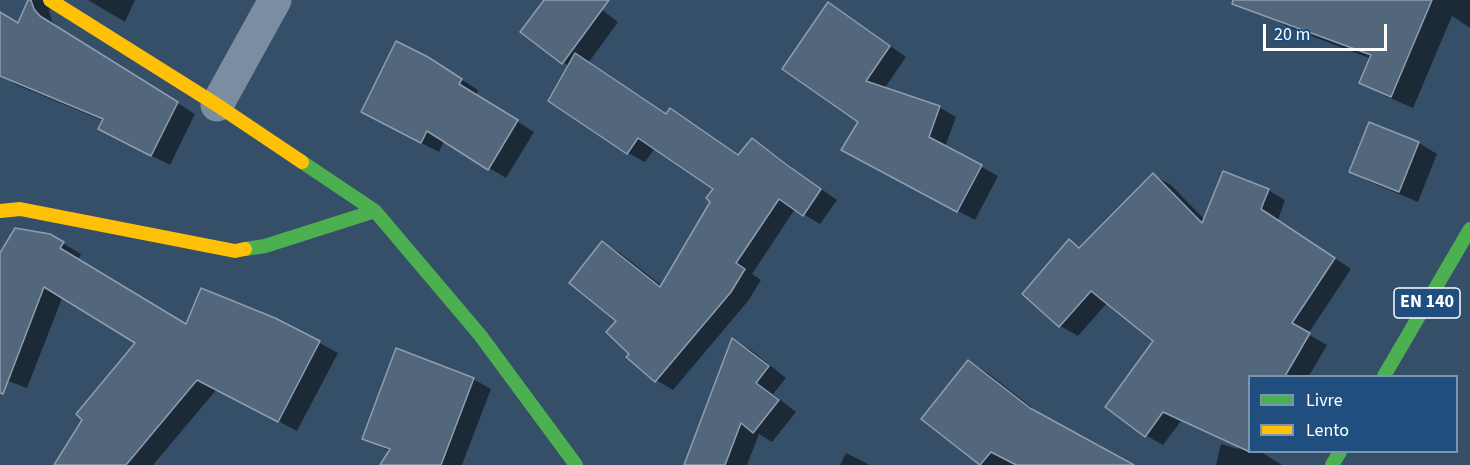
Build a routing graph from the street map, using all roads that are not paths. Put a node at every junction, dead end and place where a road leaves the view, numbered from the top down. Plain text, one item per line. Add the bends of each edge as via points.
1 (50, 0) edge
2 (275, 0) edge
3 (217, 105) junction
4 (0, 211) edge
5 (375, 211) junction
6 (1470, 229) edge
7 (1385, 375) edge
8 (576, 465) edge

1 - 3 street
2 - 3 street
3 - 5 street
4 - 5 street via 20,209 235,251 266,246
5 - 8 street via 480,335
6 - 7 street, EN 140

